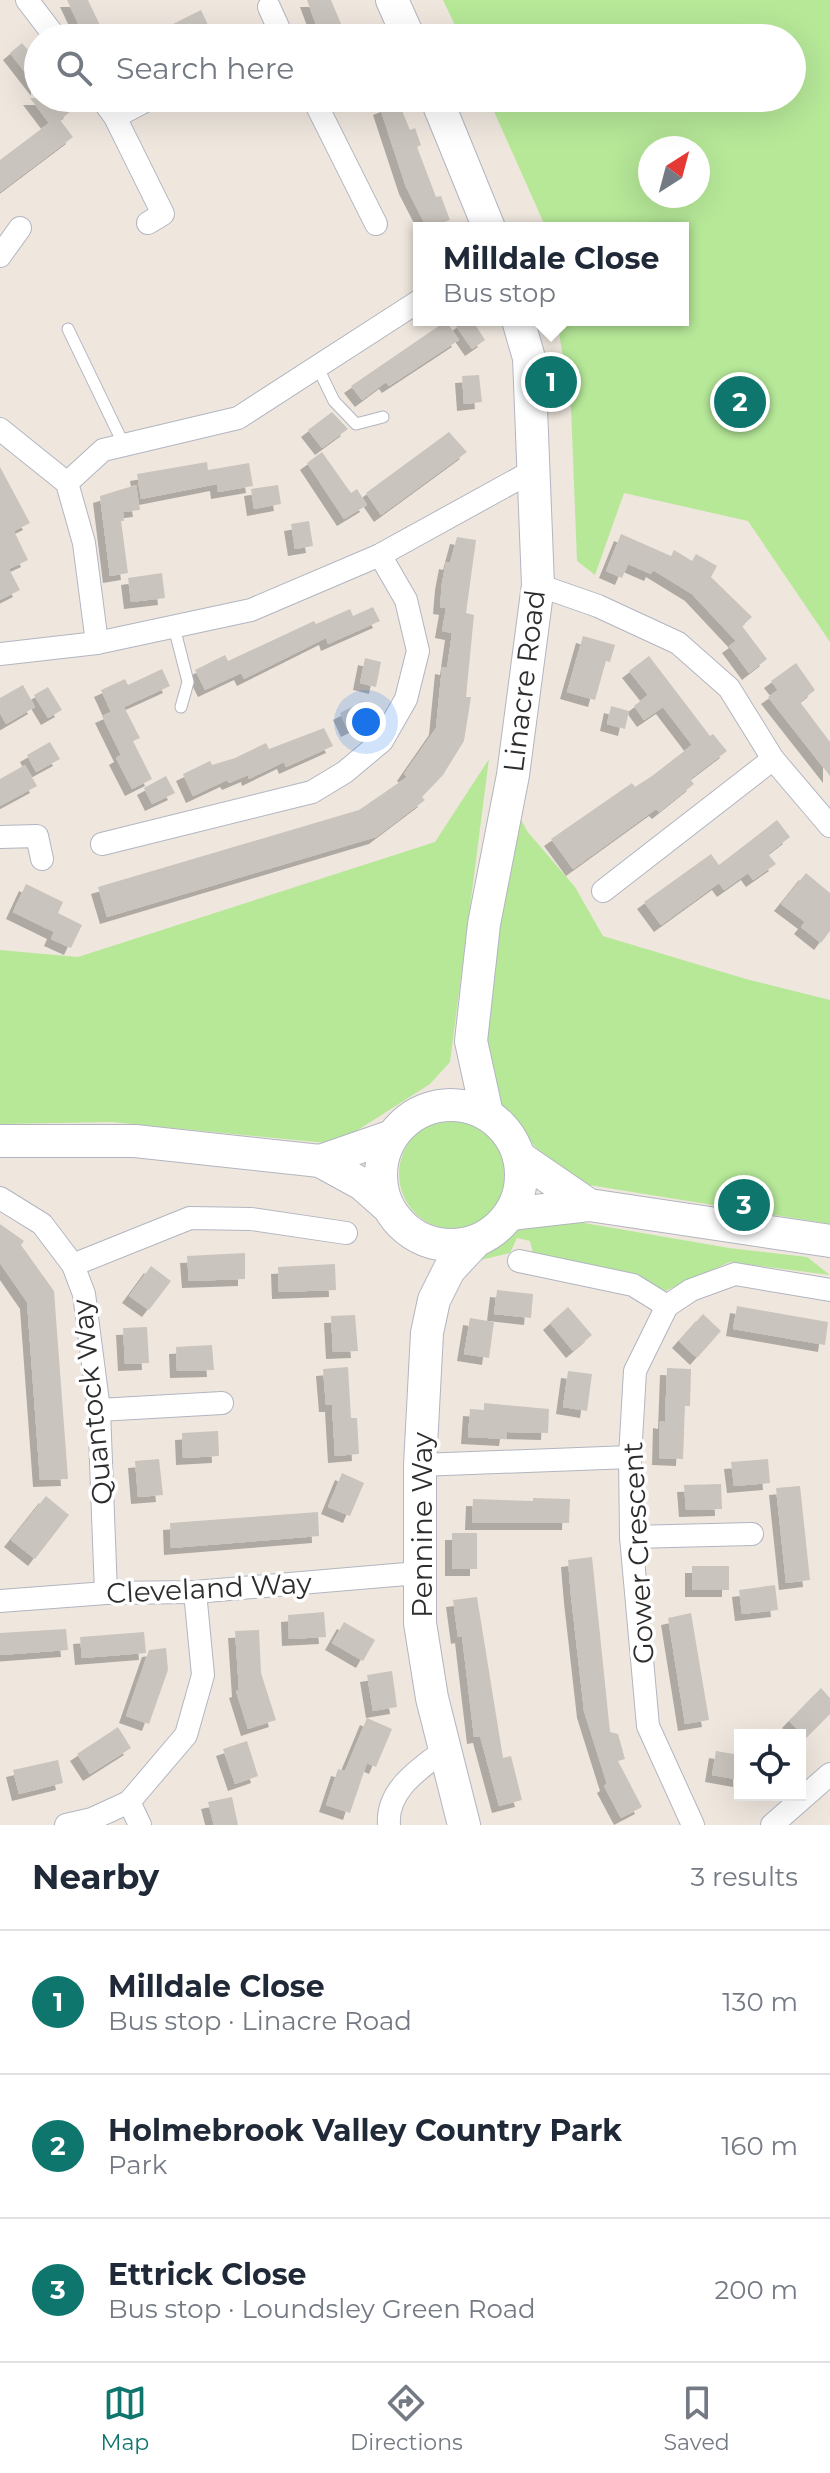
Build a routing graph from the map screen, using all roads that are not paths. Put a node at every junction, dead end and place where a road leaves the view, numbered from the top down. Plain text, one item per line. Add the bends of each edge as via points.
1 (27, 0) edge
2 (392, 0) edge
3 (269, 7) dead end
4 (45, 24) edge
5 (273, 24) edge
6 (403, 24) edge
7 (111, 112) edge
8 (124, 112) edge
9 (320, 112) edge
10 (442, 112) edge
11 (115, 117) junction
12 (487, 222) edge
13 (148, 223) dead end
14 (376, 224) dead end
15 (20, 228) dead end
16 (0, 256) edge
17 (413, 305) edge
18 (520, 326) edge
19 (68, 329) dead end
20 (318, 368) junction
21 (383, 417) dead end
22 (0, 429) edge
23 (123, 443) junction
24 (536, 469) junction
25 (67, 483) junction
26 (380, 555) junction
27 (538, 585) junction
28 (174, 627) junction
29 (97, 643) junction
30 (0, 654) edge
31 (181, 707) dead end
32 (773, 759) junction
33 (830, 826) edge
34 (0, 837) edge
35 (102, 844) dead end
36 (42, 859) dead end
37 (603, 891) dead end
38 (471, 1041) junction
39 (432, 1107) junction
40 (487, 1114) junction
41 (392, 1136) junction
42 (0, 1141) edge
43 (519, 1157) junction
44 (320, 1161) junction
45 (0, 1198) edge
46 (589, 1205) junction
47 (388, 1207) junction
48 (510, 1214) junction
49 (346, 1233) dead end
50 (414, 1235) junction
51 (476, 1241) junction
52 (830, 1241) edge
53 (519, 1261) dead end
54 (73, 1265) junction
55 (830, 1290) edge
56 (434, 1300) junction
57 (667, 1306) junction
58 (222, 1403) dead end
59 (99, 1410) junction
60 (630, 1457) junction
61 (420, 1465) junction
62 (752, 1534) dead end
63 (631, 1537) junction
64 (418, 1573) junction
65 (195, 1592) junction
66 (106, 1593) junction
67 (0, 1601) edge
68 (447, 1748) junction
69 (830, 1774) edge
70 (129, 1802) junction
71 (66, 1825) edge
72 (140, 1825) edge
73 (389, 1825) edge
74 (464, 1825) edge
75 (693, 1825) edge
76 (772, 1825) edge

1 - 4 street
2 - 6 street
3 - 5 street
7 - 11 street
8 - 11 street
9 - 14 street
10 - 12 street
11 - 13 street via 163,214
15 - 16 street
17 - 20 street
18 - 24 street, Linacre Road via 529,358
19 - 23 lane
20 - 21 lane via 334,401 356,424
20 - 23 street via 238,418
22 - 25 street
23 - 25 street via 103,450
24 - 26 street
24 - 27 street, Linacre Road
25 - 29 street via 84,543
26 - 28 street via 251,610
26 - 35 street via 406,600 418,651 406,699 382,741 312,792
27 - 32 street via 678,643 729,688
27 - 38 street, Linacre Road via 513,775 484,924
28 - 29 street
28 - 31 lane via 188,682
29 - 30 street
32 - 33 street
32 - 37 street
34 - 36 street via 37,836
38 - 39 street, Linacre Road
38 - 40 street, Linacre Road
39 - 40 street via 455,1104
39 - 41 street via 410,1118
40 - 43 street via 507,1132
41 - 44 street
41 - 47 street via 381,1179
42 - 44 street via 135,1141
43 - 46 street
43 - 48 street via 521,1186
44 - 47 street via 362,1184
45 - 54 street, Quantock Way via 42,1224
46 - 48 street
46 - 52 street
47 - 50 street
48 - 51 street
49 - 54 street via 251,1219 190,1218
50 - 51 street via 451,1246
50 - 56 street, Pennine Way
51 - 56 street, Pennine Way via 449,1270
53 - 57 street via 633,1285
54 - 59 street, Quantock Way via 84,1294
55 - 57 street via 735,1274 691,1290
56 - 61 street, Pennine Way via 427,1333
57 - 60 street, Gower Crescent via 635,1371
58 - 59 street
59 - 66 street, Quantock Way
60 - 61 street
60 - 63 street, Gower Crescent
61 - 64 street, Pennine Way
62 - 63 street
63 - 75 street, Gower Crescent via 648,1726
64 - 65 street, Cleveland Way
64 - 68 street, Pennine Way via 432,1698
65 - 66 street, Cleveland Way
65 - 70 street via 203,1675 186,1735
66 - 67 street, Cleveland Way
68 - 73 street via 407,1779 388,1811
68 - 74 street, Pennine Way
69 - 76 street
70 - 71 street
70 - 72 street

